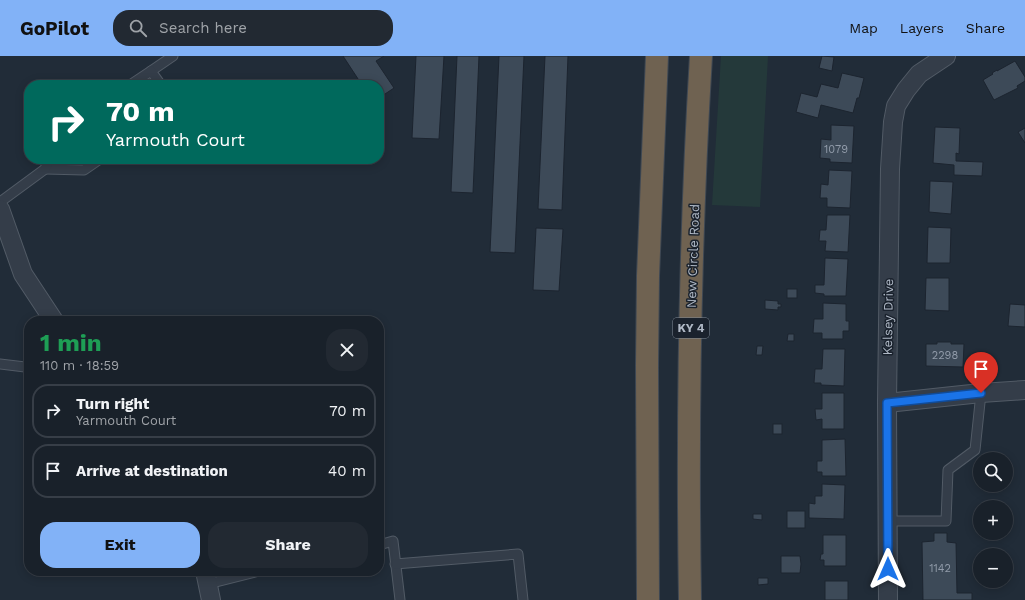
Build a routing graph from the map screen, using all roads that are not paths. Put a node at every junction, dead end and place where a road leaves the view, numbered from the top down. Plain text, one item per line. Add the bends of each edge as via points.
1 (173, 56) edge
2 (657, 56) edge
3 (701, 56) edge
4 (946, 56) edge
5 (151, 71) junction
6 (138, 80) edge
7 (157, 80) edge
8 (47, 164) edge
9 (93, 164) edge
10 (45, 169) junction
11 (0, 202) edge
12 (0, 209) edge
13 (51, 316) edge
14 (0, 364) edge
15 (24, 367) edge
16 (1025, 390) edge
17 (981, 393) junction
18 (887, 403) junction
19 (888, 521) junction
20 (384, 543) edge
21 (395, 564) junction
22 (241, 576) edge
23 (208, 585) edge
24 (400, 600) edge
25 (523, 600) edge
26 (648, 600) edge
27 (690, 600) edge
28 (888, 600) edge

1 - 5 lane
2 - 26 highway via 648,276
3 - 27 highway, New Circle Road / KY 4 via 690,346
4 - 18 street, Kelsey Drive via 919,74 906,90 896,106 893,122
5 - 6 lane
5 - 7 lane
8 - 10 lane
9 - 10 lane via 84,170
10 - 11 lane
12 - 13 street via 23,274
14 - 15 lane
16 - 17 street
17 - 18 street
17 - 19 lane via 975,450 948,470 946,520
18 - 19 street, Kelsey Drive
19 - 28 street, Kelsey Drive
20 - 21 lane via 393,542
21 - 24 lane
21 - 25 lane via 518,554
22 - 23 lane

